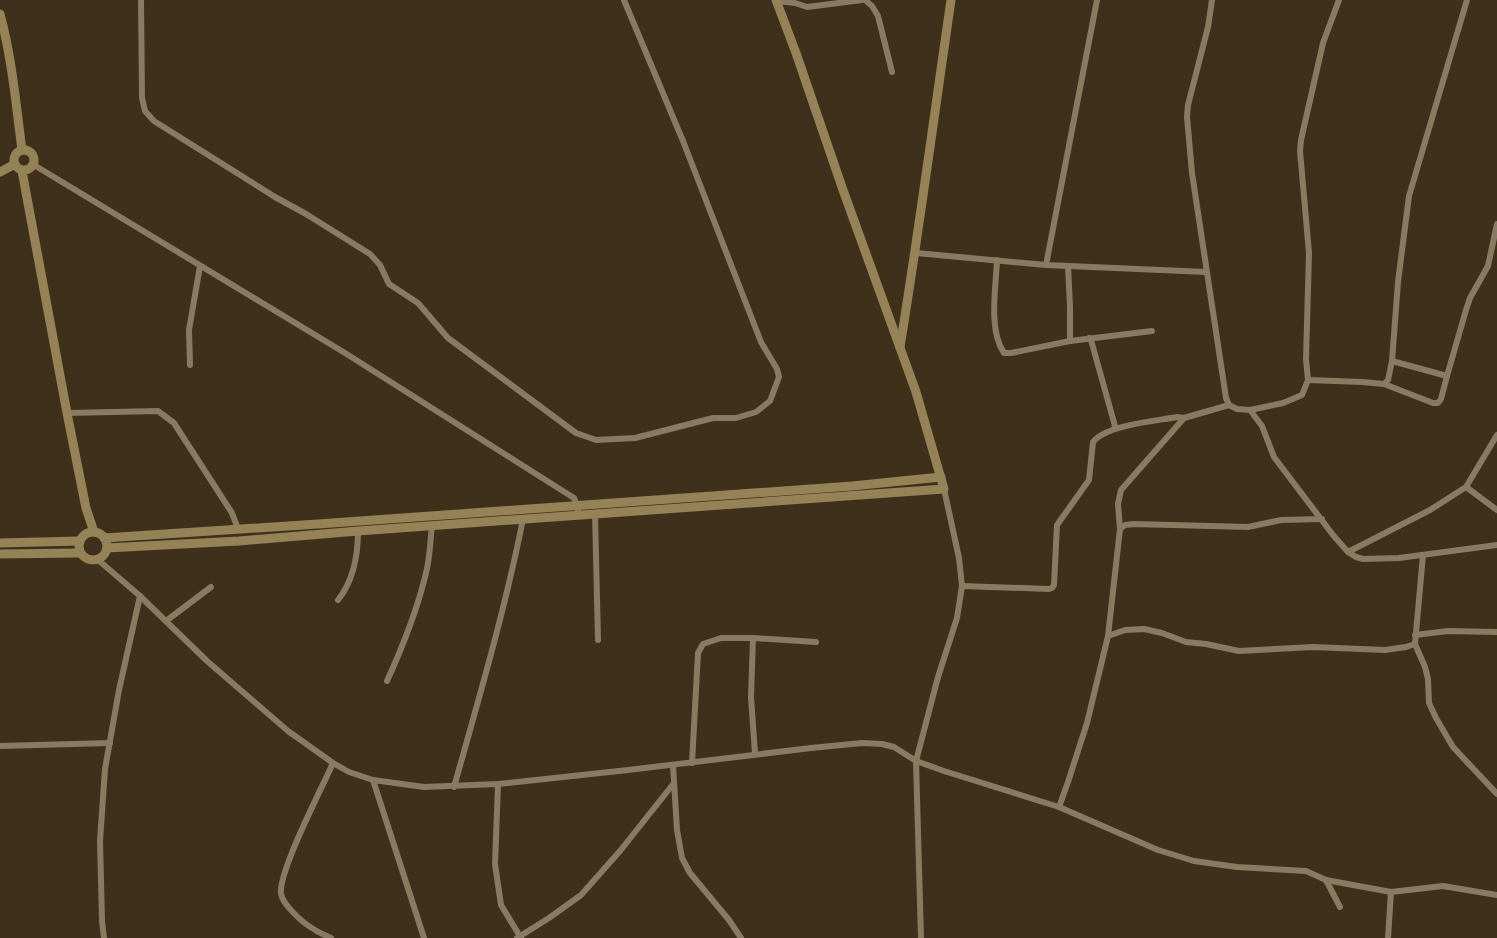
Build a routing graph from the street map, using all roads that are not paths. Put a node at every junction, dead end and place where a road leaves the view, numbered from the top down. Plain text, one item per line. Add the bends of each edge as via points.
1 (142, 0) edge
2 (624, 0) edge
3 (776, 0) edge
4 (863, 0) edge
5 (951, 0) edge
6 (1097, 0) edge
7 (1212, 0) edge
8 (1339, 0) edge
9 (1467, 0) edge
10 (0, 14) edge
11 (892, 72) dead end
12 (22, 150) junction
13 (15, 164) junction
14 (34, 165) junction
15 (22, 171) junction
16 (0, 172) edge
17 (1497, 224) edge
18 (916, 253) junction
19 (997, 260) junction
20 (1046, 265) junction
21 (200, 266) junction
22 (1068, 266) junction
23 (1206, 272) junction
24 (1152, 331) dead end
25 (1089, 338) junction
26 (1070, 341) junction
27 (900, 348) junction
28 (1392, 361) junction
29 (190, 365) dead end
30 (1447, 376) junction
31 (1308, 380) junction
32 (1384, 384) junction
33 (1229, 405) junction
34 (1250, 410) junction
35 (66, 413) junction
36 (1184, 418) junction
37 (1114, 428) junction
38 (1497, 435) edge
39 (941, 477) junction
40 (1466, 487) junction
41 (944, 489) junction
42 (577, 505) junction
43 (1497, 510) edge
44 (595, 514) junction
45 (579, 516) junction
46 (523, 519) junction
47 (1322, 519) junction
48 (432, 526) junction
49 (238, 529) junction
50 (1120, 529) junction
51 (358, 531) junction
52 (94, 532) junction
53 (104, 538) junction
54 (80, 541) junction
55 (0, 543) edge
56 (1497, 545) edge
57 (106, 548) junction
58 (1348, 552) junction
59 (80, 553) junction
60 (0, 554) edge
61 (1423, 555) junction
62 (98, 559) junction
63 (962, 586) junction
64 (211, 587) dead end
65 (140, 596) junction
66 (338, 600) dead end
67 (166, 621) junction
68 (1497, 632) edge
69 (1415, 635) junction
70 (1108, 636) junction
71 (753, 638) junction
72 (598, 640) dead end
73 (816, 642) dead end
74 (1416, 644) junction
75 (387, 681) dead end
76 (110, 743) junction
77 (0, 746) edge
78 (755, 754) junction
79 (916, 761) junction
80 (333, 763) junction
81 (692, 763) junction
82 (673, 765) junction
83 (373, 780) junction
84 (674, 783) junction
85 (498, 784) junction
86 (454, 786) junction
87 (1497, 794) edge
88 (1059, 807) junction
89 (1326, 880) junction
90 (1390, 892) junction
91 (1497, 895) edge
92 (1340, 907) dead end
93 (104, 938) edge
94 (331, 938) edge
95 (424, 938) edge
96 (519, 938) edge
97 (741, 938) edge
98 (921, 938) edge
99 (1388, 938) edge

1 - 2 street via 142,98 145,111 154,121 370,254 380,265 389,284 418,303 448,338 576,433 596,440 635,438 713,418 736,418 756,412 770,401 779,377 762,342
3 - 4 street via 808,7
3 - 27 street
4 - 11 street via 872,6 878,16
5 - 18 street
6 - 20 street
7 - 23 street via 1187,117
8 - 31 street via 1323,43 1300,145 1309,253 1306,358
9 - 28 street via 1409,196 1398,282
10 - 12 street via 13,78
12 - 13 street via 15,155
12 - 14 street via 32,154
13 - 15 street
13 - 16 street
14 - 15 street via 29,170
14 - 21 street
15 - 35 street
17 - 30 street via 1488,266 1470,298
18 - 19 street
18 - 27 street
19 - 20 street
19 - 26 street via 994,311 999,346 1004,353
20 - 22 street
21 - 29 street via 189,330
21 - 42 street via 345,353 574,498
22 - 23 street
22 - 26 street
23 - 33 street
24 - 25 street
25 - 26 street
25 - 37 street
27 - 39 street
28 - 30 street
28 - 32 street via 1388,380
30 - 32 street via 1438,403
31 - 32 street
31 - 34 street via 1302,395 1283,403
33 - 34 street via 1237,409
33 - 36 street
34 - 47 street via 1262,426 1274,457
35 - 49 street via 158,411 174,423 232,513
35 - 52 street via 86,508
36 - 37 street
36 - 50 street via 1122,490 1118,504
37 - 63 street via 1093,442 1089,480 1057,525 1054,586 1049,589
38 - 40 street
39 - 41 street
39 - 42 street
40 - 43 street
40 - 58 street via 1430,510
41 - 44 street
41 - 63 street via 959,558
42 - 45 street
42 - 49 street
44 - 45 street
44 - 72 street
45 - 46 street
46 - 48 street
46 - 86 street via 503,611
47 - 50 street via 1281,520 1248,527 1134,524 1125,525
47 - 58 street
48 - 51 street
48 - 75 street via 427,571 417,608
49 - 53 street
50 - 70 street
51 - 57 street
51 - 66 street via 358,553 352,574
52 - 53 street
52 - 54 street via 83,536
53 - 57 street
54 - 55 street
54 - 59 street
56 - 61 street
57 - 62 street via 102,557
58 - 61 street via 1363,559
59 - 60 street
59 - 62 street via 88,559
61 - 69 street
62 - 65 street
63 - 79 street via 956,618
64 - 67 street
65 - 67 street
65 - 76 street
67 - 80 street via 207,661 288,731
68 - 69 street via 1448,631
69 - 74 street
70 - 74 street via 1125,630 1144,629 1186,642 1254,651 1313,647 1385,650
70 - 88 street via 1087,723
71 - 73 street
71 - 78 street via 751,697
71 - 81 street via 721,638 703,644 698,653
74 - 87 street via 1428,679 1429,703 1436,718 1453,747
76 - 77 street
76 - 93 street via 105,769 100,841
78 - 79 street via 862,743 894,747
78 - 81 street
79 - 88 street
79 - 98 street
80 - 83 street via 349,772
80 - 94 street via 299,837 284,876 281,895 289,908 311,928
81 - 82 street
82 - 84 street
82 - 85 street
83 - 86 street via 424,787
83 - 95 street
84 - 96 street via 581,895
84 - 97 street via 677,830 682,858 690,874
85 - 86 street
85 - 96 street via 495,864 501,906
88 - 89 street via 1158,850 1194,861 1306,871
89 - 90 street
89 - 92 street
90 - 91 street via 1443,886
90 - 99 street

